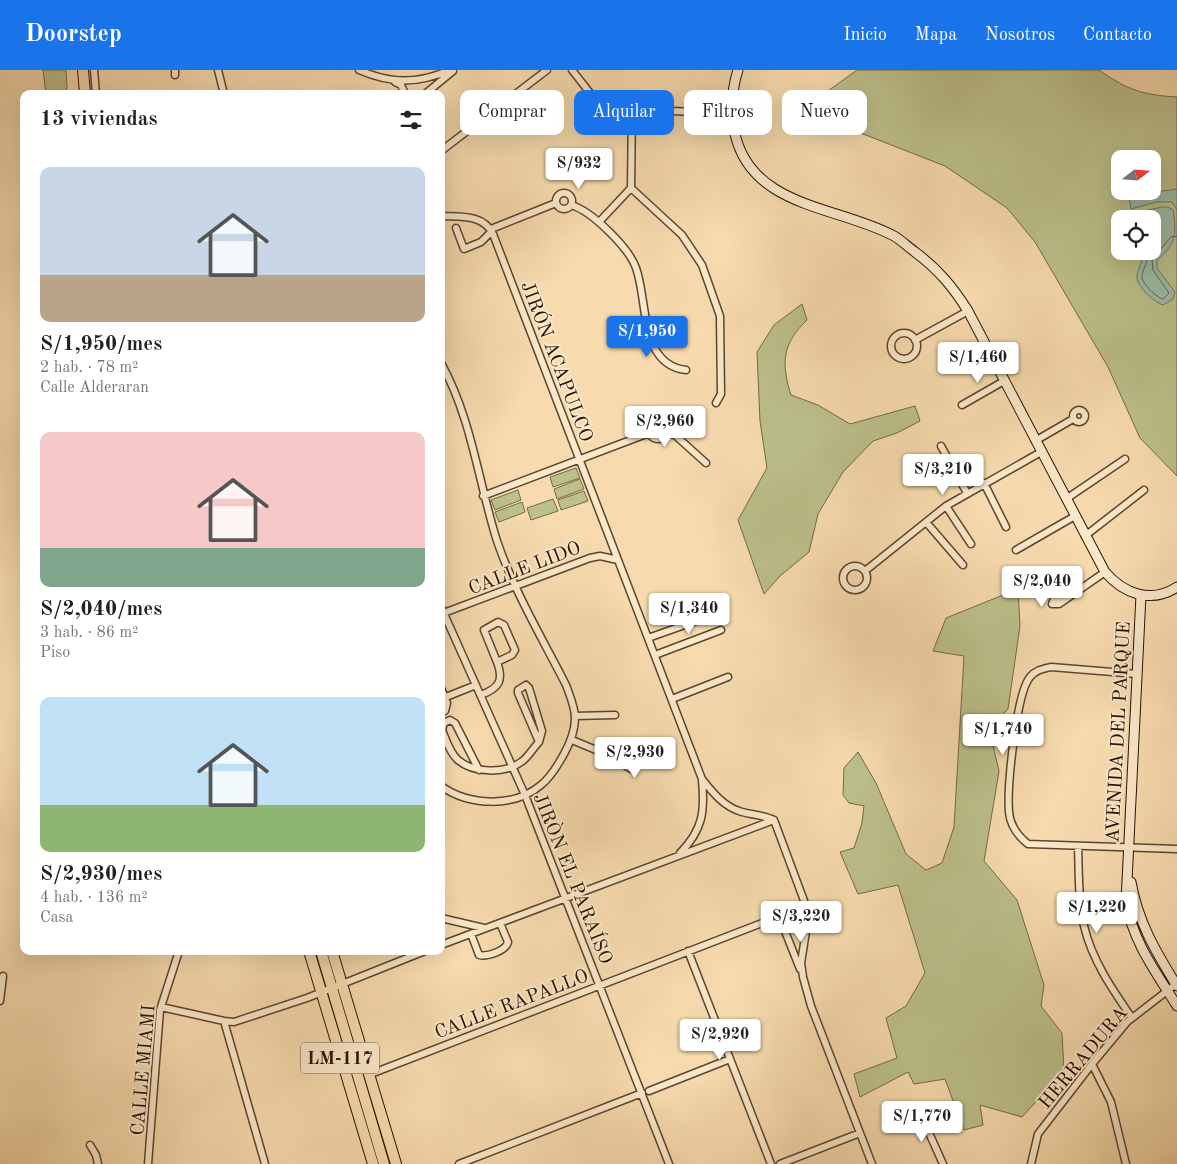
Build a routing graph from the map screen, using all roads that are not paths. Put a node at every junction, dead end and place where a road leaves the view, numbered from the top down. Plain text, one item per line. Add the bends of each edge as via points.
1 (83, 70) edge
2 (94, 70) edge
3 (218, 70) edge
4 (359, 70) edge
5 (450, 70) edge
6 (454, 70) edge
7 (546, 70) edge
8 (572, 70) edge
9 (738, 70) edge
10 (394, 81) junction
11 (85, 90) edge
12 (96, 90) edge
13 (223, 90) edge
14 (403, 90) edge
15 (430, 90) edge
16 (588, 90) edge
17 (735, 90) edge
18 (632, 135) edge
19 (736, 135) edge
20 (445, 148) edge
21 (631, 188) junction
22 (556, 203) junction
23 (571, 205) junction
24 (445, 216) edge
25 (598, 222) junction
26 (456, 228) dead end
27 (491, 230) junction
28 (968, 311) junction
29 (915, 340) junction
30 (686, 370) dead end
31 (445, 371) edge
32 (1004, 381) junction
33 (716, 403) dead end
34 (962, 405) dead end
35 (1074, 419) dead end
36 (666, 432) junction
37 (649, 433) junction
38 (1035, 441) junction
39 (941, 446) dead end
40 (1041, 452) junction
41 (580, 459) junction
42 (1125, 459) dead end
43 (706, 463) dead end
44 (984, 483) junction
45 (1144, 490) dead end
46 (967, 493) junction
47 (484, 496) junction
48 (1066, 499) junction
49 (946, 506) junction
50 (1075, 516) junction
51 (926, 522) junction
52 (1006, 527) dead end
53 (1085, 536) junction
54 (971, 544) dead end
55 (1016, 550) dead end
56 (618, 560) junction
57 (963, 565) dead end
58 (865, 571) dead end
59 (1105, 572) junction
60 (515, 586) junction
61 (1177, 587) edge
62 (1141, 596) junction
63 (1069, 597) dead end
64 (445, 611) edge
65 (713, 614) dead end
66 (445, 618) edge
67 (721, 630) dead end
68 (648, 638) junction
69 (655, 655) junction
70 (497, 662) junction
71 (1137, 674) junction
72 (728, 677) dead end
73 (476, 684) junction
74 (481, 695) junction
75 (446, 697) joint
76 (672, 700) junction
77 (445, 709) edge
78 (615, 715) dead end
79 (575, 716) junction
80 (445, 722) edge
81 (445, 737) edge
82 (572, 740) junction
83 (538, 742) junction
84 (608, 755) dead end
85 (513, 766) junction
86 (479, 770) junction
87 (702, 779) junction
88 (445, 789) edge
89 (525, 795) junction
90 (774, 820) junction
91 (1078, 846) junction
92 (1127, 848) junction
93 (1177, 849) edge
94 (677, 856) junction
95 (1128, 870) junction
96 (566, 897) junction
97 (806, 906) junction
98 (779, 916) junction
99 (445, 919) edge
100 (500, 922) junction
101 (484, 928) junction
102 (471, 934) junction
103 (445, 944) edge
104 (688, 951) junction
105 (178, 955) edge
106 (310, 955) edge
107 (322, 955) edge
108 (333, 955) edge
109 (415, 955) edge
110 (4, 976) dead end
111 (803, 977) junction
112 (341, 984) junction
113 (600, 985) junction
114 (1176, 985) edge
115 (331, 988) junction
116 (1167, 991) junction
117 (321, 992) junction
118 (0, 1001) edge
119 (1177, 1006) edge
120 (161, 1007) junction
121 (1132, 1018) junction
122 (224, 1021) junction
123 (730, 1059) junction
124 (1092, 1064) junction
125 (368, 1075) junction
126 (649, 1091) dead end
127 (642, 1093) junction
128 (921, 1114) dead end
129 (860, 1133) junction
130 (90, 1145) dead end
131 (98, 1164) edge
132 (148, 1164) edge
133 (264, 1164) edge
134 (373, 1164) edge
135 (384, 1164) edge
136 (396, 1164) edge
137 (459, 1164) edge
138 (669, 1164) edge
139 (771, 1164) edge
140 (780, 1164) edge
141 (872, 1164) edge
142 (943, 1164) edge
143 (1031, 1164) edge
144 (1126, 1164) edge

1 - 11 main road
2 - 12 street
3 - 13 street
4 - 10 street
5 - 10 street via 433,78
6 - 15 street
7 - 20 street
8 - 16 street
9 - 17 street
10 - 14 street
18 - 21 street
19 - 28 street via 757,176 783,194 895,236 935,267 955,289
21 - 25 street
21 - 33 street via 682,235 702,265 720,316 721,394
22 - 23 street via 563,209
22 - 23 street via 557,197 565,193 572,199
22 - 27 street
23 - 25 street
24 - 27 street via 478,219
25 - 30 street via 635,266 656,354 671,365
26 - 27 street via 464,249 481,242
27 - 41 street, JIRÓN ACAPULCO
28 - 29 street
28 - 32 street
29 - 29 street via 905,333 898,335 892,341 894,353 900,358 909,358 917,348
31 - 47 street via 462,406
32 - 34 street
32 - 38 street
35 - 38 street
36 - 37 street via 658,439
36 - 37 street via 665,424 658,421 650,425
36 - 43 street via 676,436
37 - 41 street
38 - 40 street
39 - 46 street
40 - 44 street
40 - 48 street
41 - 47 street
41 - 56 street, JIRÓN ACAPULCO
42 - 48 street
44 - 46 street
44 - 52 street
45 - 53 street
46 - 49 street
47 - 60 street
48 - 50 street
49 - 51 street
49 - 54 street
50 - 53 street
50 - 55 street
51 - 57 street
51 - 58 street
53 - 59 street
56 - 60 street, CALLE LIDO via 594,557
56 - 68 street, JIRÓN ACAPULCO
59 - 62 street via 1114,583
59 - 63 street
60 - 64 street, CALLE LIDO
60 - 79 street via 566,685
61 - 62 street via 1157,596
62 - 71 street, AVENIDA DEL PARQUE
65 - 68 street
66 - 73 street, JIRÒN EL PARAÍSO
67 - 69 street
68 - 69 street, JIRÓN ACAPULCO
69 - 76 street, JIRÓN ACAPULCO
70 - 70 street via 484,630 501,622 515,650 512,656
70 - 74 street via 500,684
71 - 91 street via 1051,667 1040,669 1023,688 1015,730 1009,812 1014,827 1028,844
71 - 92 street, AVENIDA DEL PARQUE
72 - 76 street
73 - 74 street, JIRÒN EL PARAÍSO
73 - 75 street
74 - 85 street, JIRÒN EL PARAÍSO
75 - 77 street
76 - 87 street, JIRÓN ACAPULCO
78 - 79 street
79 - 82 street
80 - 86 street via 456,723
81 - 86 street via 453,754 463,764
82 - 84 street
82 - 89 street via 542,785
83 - 83 street via 542,731 526,685 518,693
83 - 85 street via 520,763
85 - 86 street
85 - 89 street, JIRÒN EL PARAÍSO
87 - 90 street, JIRÓN ACAPULCO via 726,804
87 - 94 street, JIRÓN ACAPULCO via 704,806 700,823 691,842
88 - 89 street via 480,801
89 - 96 street, JIRÒN EL PARAÍSO
90 - 94 street
90 - 97 street
91 - 92 street
91 - 121 street via 1081,908 1088,941 1110,985
92 - 93 street
92 - 95 street, AVENIDA DEL PARQUE
94 - 96 street
95 - 114 street, AVENIDA DEL PARQUE via 1133,897 1146,933
95 - 116 street, AVENIDA DEL PARQUE via 1126,902 1130,924
96 - 100 street
96 - 113 street, JIRÒN EL PARAÍSO
97 - 98 street, CALLE RAPALLO
97 - 111 street via 808,918 801,963
98 - 104 street, CALLE RAPALLO
98 - 111 street
99 - 101 street
100 - 101 street
100 - 102 street via 508,942 504,948 479,955
101 - 102 street
102 - 103 street
104 - 113 street, CALLE RAPALLO
104 - 123 street
105 - 120 street, CALLE MIAMI
106 - 117 main road, LM-117
107 - 115 main road, LM-117
108 - 112 main road, LM-117
109 - 112 street
110 - 118 street
111 - 129 street
112 - 115 street
112 - 125 main road, LM-117
113 - 125 street, CALLE RAPALLO
113 - 127 street, JIRÒN EL PARAÍSO
114 - 116 street, HERRADURA
115 - 117 street
115 - 135 main road, LM-117
116 - 119 street, AVENIDA DEL PARQUE
116 - 121 street, HERRADURA
117 - 122 street via 238,1021
117 - 134 main road, LM-117
120 - 122 street
120 - 132 street, CALLE MIAMI
121 - 124 street, HERRADURA
122 - 133 street
123 - 126 street
123 - 139 street
124 - 143 street, HERRADURA via 1038,1134
124 - 144 street via 1111,1102
125 - 136 main road, LM-117
127 - 137 street
127 - 138 street, JIRÒN EL PARAÍSO
128 - 142 street
129 - 140 street
129 - 141 street
130 - 131 street

